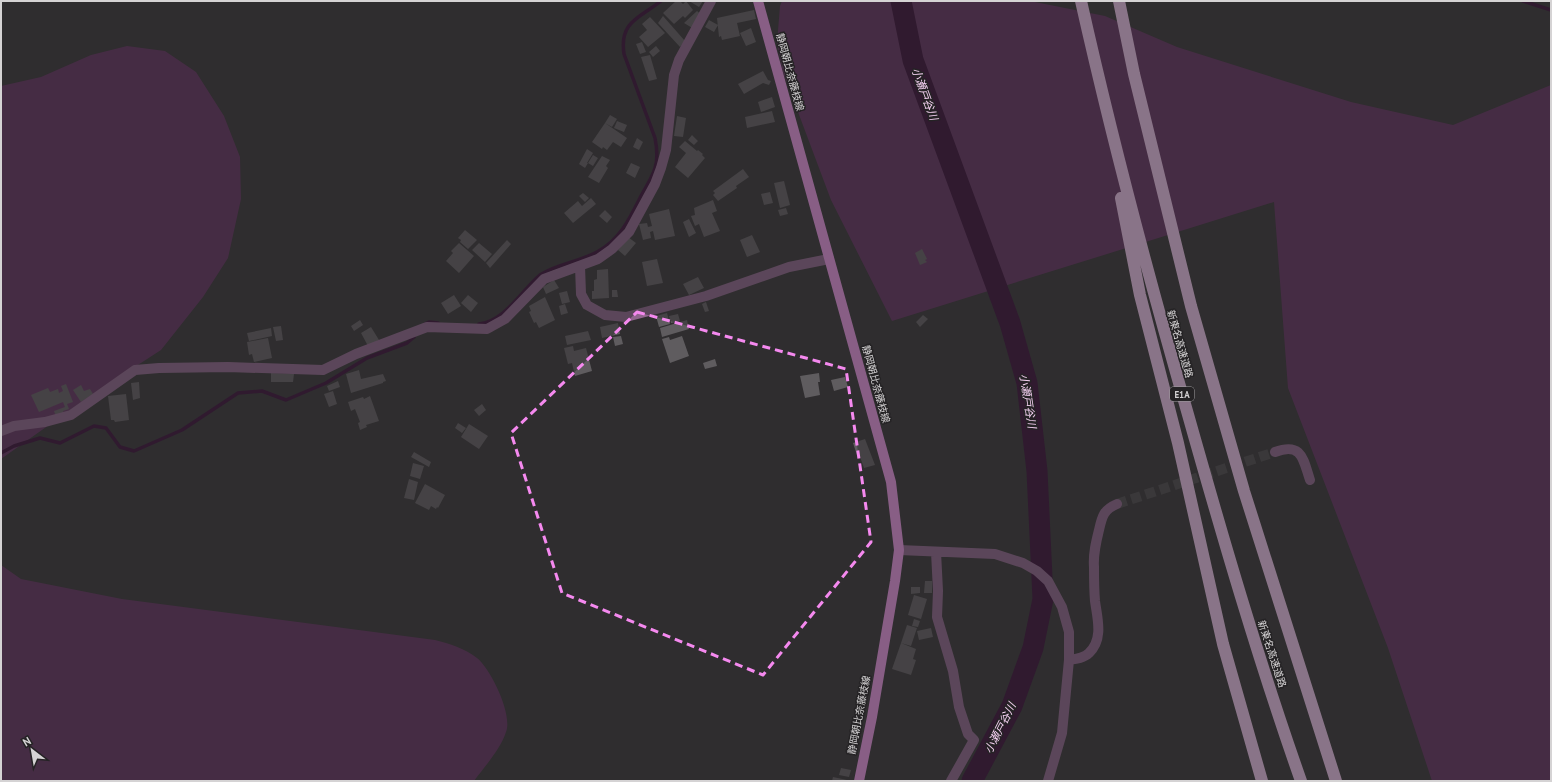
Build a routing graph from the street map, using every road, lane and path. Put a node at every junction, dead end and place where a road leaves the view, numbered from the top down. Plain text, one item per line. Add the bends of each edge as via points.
1 (711, 1) edge
2 (758, 1) edge
3 (1081, 1) edge
4 (1119, 1) edge
5 (1098, 75) junction
6 (829, 259) junction
7 (580, 266) junction
8 (1, 431) edge
9 (1276, 452) tunnel mouth
10 (1310, 480) dead end
11 (1117, 504) tunnel mouth
12 (899, 550) junction
13 (936, 552) junction
14 (1069, 660) junction
15 (1240, 704) junction
16 (859, 781) edge
17 (951, 781) edge
18 (1048, 781) edge
19 (1254, 781) edge
20 (1262, 781) edge
21 (1301, 781) edge
22 (1336, 781) edge

1 - 7 street via 679,60 674,75 666,150 655,184 629,232 598,259
2 - 6 main road, 静岡朝比奈藤枝線
3 - 5 highway, 新東名高速道路 / E1A
4 - 22 highway via 1134,74 1191,306 1244,491
5 - 15 highway via 1140,295 1178,443 1223,644
5 - 21 highway, 新東名高速道路 / E1A via 1157,306 1218,523
6 - 7 street via 789,267 706,296 626,317 605,315 587,306 581,294
6 - 12 main road, 静岡朝比奈藤枝線 via 891,482
7 - 8 street via 544,279 505,319 488,329 427,327 356,354 324,370 228,367 135,370 71,415
9 - 10 street via 1286,448 1299,453
11 - 14 street via 1104,514 1096,543 1094,583 1099,621 1096,642 1090,653 1083,658
12 - 13 street
12 - 16 main road, 静岡朝比奈藤枝線
13 - 14 street via 995,554 1023,563 1037,571 1048,581 1062,607 1069,632
13 - 17 street via 937,617 953,672 959,707 968,734 974,740
14 - 18 street via 1062,733
15 - 19 highway
15 - 20 highway

